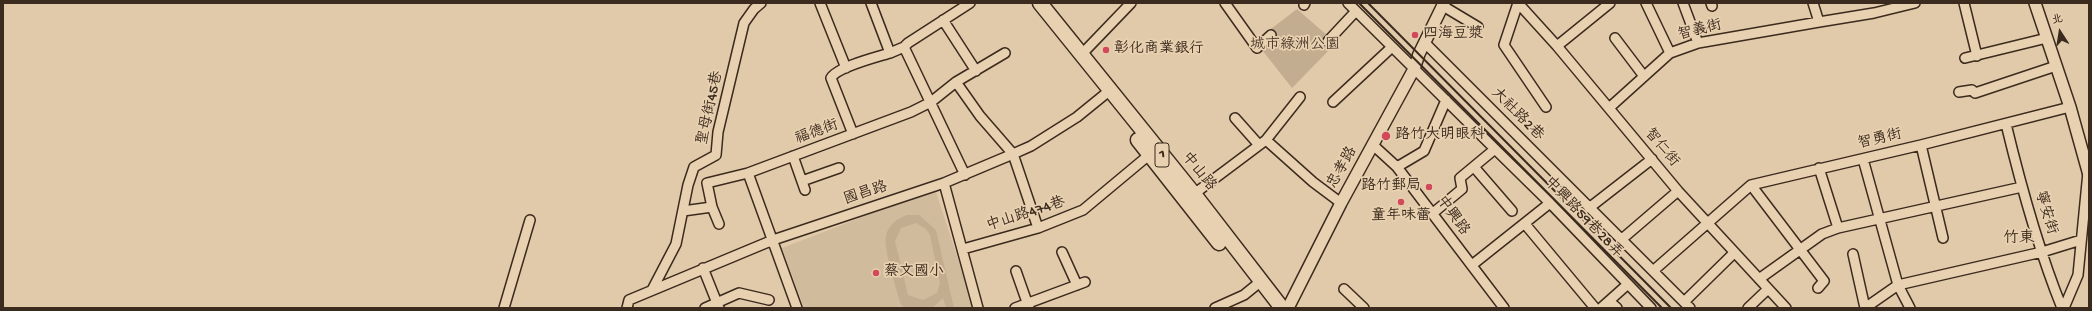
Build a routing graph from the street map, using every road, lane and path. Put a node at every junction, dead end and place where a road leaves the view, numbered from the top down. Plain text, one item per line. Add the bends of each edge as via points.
1 (761, 3) edge
2 (820, 3) edge
3 (871, 3) edge
4 (970, 3) edge
5 (1030, 3) edge
6 (1040, 3) edge
7 (1131, 3) edge
8 (1225, 3) edge
9 (1239, 3) edge
10 (1348, 3) edge
11 (1610, 3) edge
12 (1646, 3) edge
13 (1683, 3) edge
14 (1813, 3) edge
15 (1915, 3) edge
16 (1964, 3) edge
17 (2035, 3) edge
18 (1444, 4) edge
19 (1524, 5) edge
20 (1232, 10) junction
21 (1356, 11) junction
22 (943, 20) junction
23 (1819, 22) junction
24 (1478, 27) dead end
25 (1271, 35) dead end
26 (1615, 38) dead end
27 (2047, 38) junction
28 (1328, 41) dead end
29 (1425, 43) junction
30 (1698, 43) junction
31 (1557, 46) junction
32 (904, 47) junction
33 (1392, 47) junction
34 (890, 53) junction
35 (1670, 53) junction
36 (1005, 54) dead end
37 (1081, 55) junction
38 (1977, 56) junction
39 (1965, 58) dead end
40 (2056, 66) junction
41 (846, 68) junction
42 (1414, 68) junction
43 (976, 71) junction
44 (1643, 75) junction
45 (956, 82) junction
46 (1959, 92) dead end
47 (1106, 93) junction
48 (1300, 97) dead end
49 (1446, 100) junction
50 (930, 102) junction
51 (1333, 102) dead end
52 (1546, 107) dead end
53 (2070, 107) junction
54 (1609, 108) junction
55 (1235, 118) dead end
56 (2006, 124) junction
57 (852, 134) junction
58 (1262, 143) junction
59 (1373, 145) junction
60 (1921, 145) junction
61 (1495, 149) junction
62 (1013, 154) junction
63 (1149, 155) junction
64 (793, 156) junction
65 (1863, 158) junction
66 (1652, 159) junction
67 (1397, 167) junction
68 (1474, 167) junction
69 (840, 168) dead end
70 (1819, 168) junction
71 (748, 173) junction
72 (2089, 173) edge
73 (965, 175) junction
74 (944, 183) junction
75 (1751, 185) junction
76 (2022, 187) junction
77 (1678, 190) junction
78 (1194, 194) junction
79 (1341, 203) junction
80 (1550, 203) junction
81 (1937, 206) junction
82 (712, 207) junction
83 (1590, 208) junction
84 (1512, 211) dead end
85 (683, 212) junction
86 (1434, 213) junction
87 (1880, 219) junction
88 (530, 220) dead end
89 (718, 224) dead end
90 (1525, 224) junction
91 (1707, 224) junction
92 (1038, 228) junction
93 (1838, 228) junction
94 (1944, 238) dead end
95 (1622, 239) junction
96 (772, 240) junction
97 (2081, 240) junction
98 (963, 249) junction
99 (1799, 249) junction
100 (1062, 252) dead end
101 (2042, 252) junction
102 (1734, 253) junction
103 (1853, 254) dead end
104 (1472, 265) junction
105 (703, 268) junction
106 (1016, 271) dead end
107 (1653, 271) junction
108 (1759, 279) junction
109 (1628, 284) junction
110 (1257, 285) junction
111 (1898, 285) junction
112 (1818, 288) dead end
113 (1344, 289) dead end
114 (1768, 289) junction
115 (652, 290) junction
116 (769, 300) dead end
117 (1610, 301) junction
118 (718, 305) edge
119 (1687, 305) edge
120 (1028, 306) edge
121 (504, 308) edge
122 (627, 308) edge
123 (705, 308) edge
124 (797, 308) edge
125 (978, 308) edge
126 (1015, 308) edge
127 (1215, 308) edge
128 (1272, 308) edge
129 (1282, 308) edge
130 (1288, 308) edge
131 (1364, 308) edge
132 (1504, 308) edge
133 (1595, 308) edge
134 (1601, 308) edge
135 (1617, 308) edge
136 (1651, 308) edge
137 (1748, 308) edge
138 (1786, 308) edge
139 (1865, 308) edge
140 (1910, 308) edge
141 (2063, 308) edge

1 - 85 street, 聖母街45巷 via 744,24 718,132 716,155 694,167
2 - 41 street
3 - 34 street
4 - 22 street
5 - 47 main road, 中山路 / 1
6 - 37 main road, 中山路 / 1
7 - 37 street
8 - 20 street
9 - 20 street
10 - 21 street, 中興路59巷28弄
11 - 31 street
12 - 35 street
13 - 30 street
14 - 23 street
15 - 23 street, 智義街
16 - 38 street
17 - 27 street
18 - 24 street
18 - 29 street, 忠孝路
19 - 31 street, 智仁街
19 - 52 street via 1504,45
20 - 25 street via 1257,48
21 - 28 street
21 - 33 street, 中興路59巷28弄
22 - 32 street
22 - 43 street
23 - 30 street, 智義街
26 - 44 street
27 - 38 street
27 - 40 street
29 - 42 street, 忠孝路
29 - 83 street, 大社路2巷
30 - 35 street, 智義街
31 - 54 street, 智仁街
32 - 34 street
32 - 50 street
33 - 42 street, 中興路59巷28弄
33 - 51 street
34 - 41 street
35 - 44 street, 智義街
36 - 43 street, 福德街
37 - 47 main road, 中山路 / 1
38 - 39 street
40 - 46 street via 1975,93 1972,90
40 - 53 street
41 - 57 street via 833,74 831,78
42 - 49 street, 中興路59巷28弄
42 - 59 street, 忠孝路
43 - 45 street, 福德街
44 - 54 street, 智義街
45 - 50 street, 福德街
45 - 62 street via 980,116
47 - 62 street, 國昌路 via 1077,117
47 - 63 main road, 中山路 / 1
47 - 78 main road, 中山路 / 1
48 - 58 street
49 - 61 street, 中興路59巷28弄
49 - 67 street via 1424,151
50 - 57 street, 福德街
50 - 73 street
53 - 56 street, 智勇街
53 - 72 street
54 - 66 street, 智仁街
55 - 58 street
56 - 60 street, 智勇街
56 - 76 street, 寧安街
57 - 64 street, 福德街
58 - 78 street
58 - 79 street
59 - 67 street, 中興路
59 - 79 street, 忠孝路
60 - 65 street, 智勇街
60 - 81 street
61 - 68 street
61 - 80 street, 中興路59巷28弄
62 - 73 street, 國昌路
62 - 92 street
63 - 92 street, 中山路474巷 via 1083,210
63 - 110 main road, 中山路 / 1
64 - 69 street via 803,186
64 - 71 street, 福德街
65 - 70 street, 智勇街
65 - 87 street
66 - 77 street, 智仁街
66 - 83 street
67 - 86 street, 中興路
68 - 84 street
68 - 86 street via 1460,178 1462,189
70 - 75 street, 智勇街
70 - 93 street
71 - 82 street, 福德街 via 707,183
71 - 96 street
72 - 97 street
73 - 74 street, 國昌路
74 - 96 street, 國昌路
74 - 98 street
75 - 91 street, 智勇街
75 - 99 street
76 - 81 street
76 - 101 street, 寧安街
77 - 91 street, 智仁街
77 - 95 street
78 - 110 main road, 中山路 / 1
79 - 130 street, 忠孝路
80 - 90 street
80 - 109 street, 中興路59巷28弄
81 - 87 street
81 - 94 street
82 - 85 street
82 - 89 street
83 - 95 street, 大社路2巷
85 - 115 street, 聖母街45巷 via 676,244
86 - 104 street, 中興路 via 1450,239
87 - 93 street
87 - 111 street
88 - 121 street
90 - 104 street
90 - 133 street
91 - 102 street, 智仁街
91 - 107 street, 智勇街
92 - 98 street, 中山路474巷
93 - 99 street via 1822,234
95 - 107 street, 大社路2巷
96 - 105 street, 國昌路
96 - 124 street
97 - 101 street
97 - 141 street via 2078,275
98 - 125 street
99 - 108 street
99 - 112 street via 1824,281
100 - 120 street via 1081,283
101 - 111 street
101 - 141 street, 寧安街
102 - 108 street, 智仁街
102 - 119 street
103 - 139 street
104 - 132 street, 中興路
105 - 115 street, 國昌路
105 - 118 street
106 - 120 street
107 - 119 street, 大社路2巷
108 - 114 street, 智仁街
109 - 117 street
109 - 136 street, 中興路59巷28弄
110 - 127 street via 1244,295
110 - 128 main road, 中山路 / 1
110 - 129 main road, 中山路 / 1
111 - 139 street
111 - 140 street
113 - 131 street
114 - 137 street
114 - 138 street, 智仁街
115 - 122 street, 國昌路 via 629,300
116 - 118 street via 739,293
117 - 134 street
117 - 135 street
118 - 123 street
120 - 126 street

